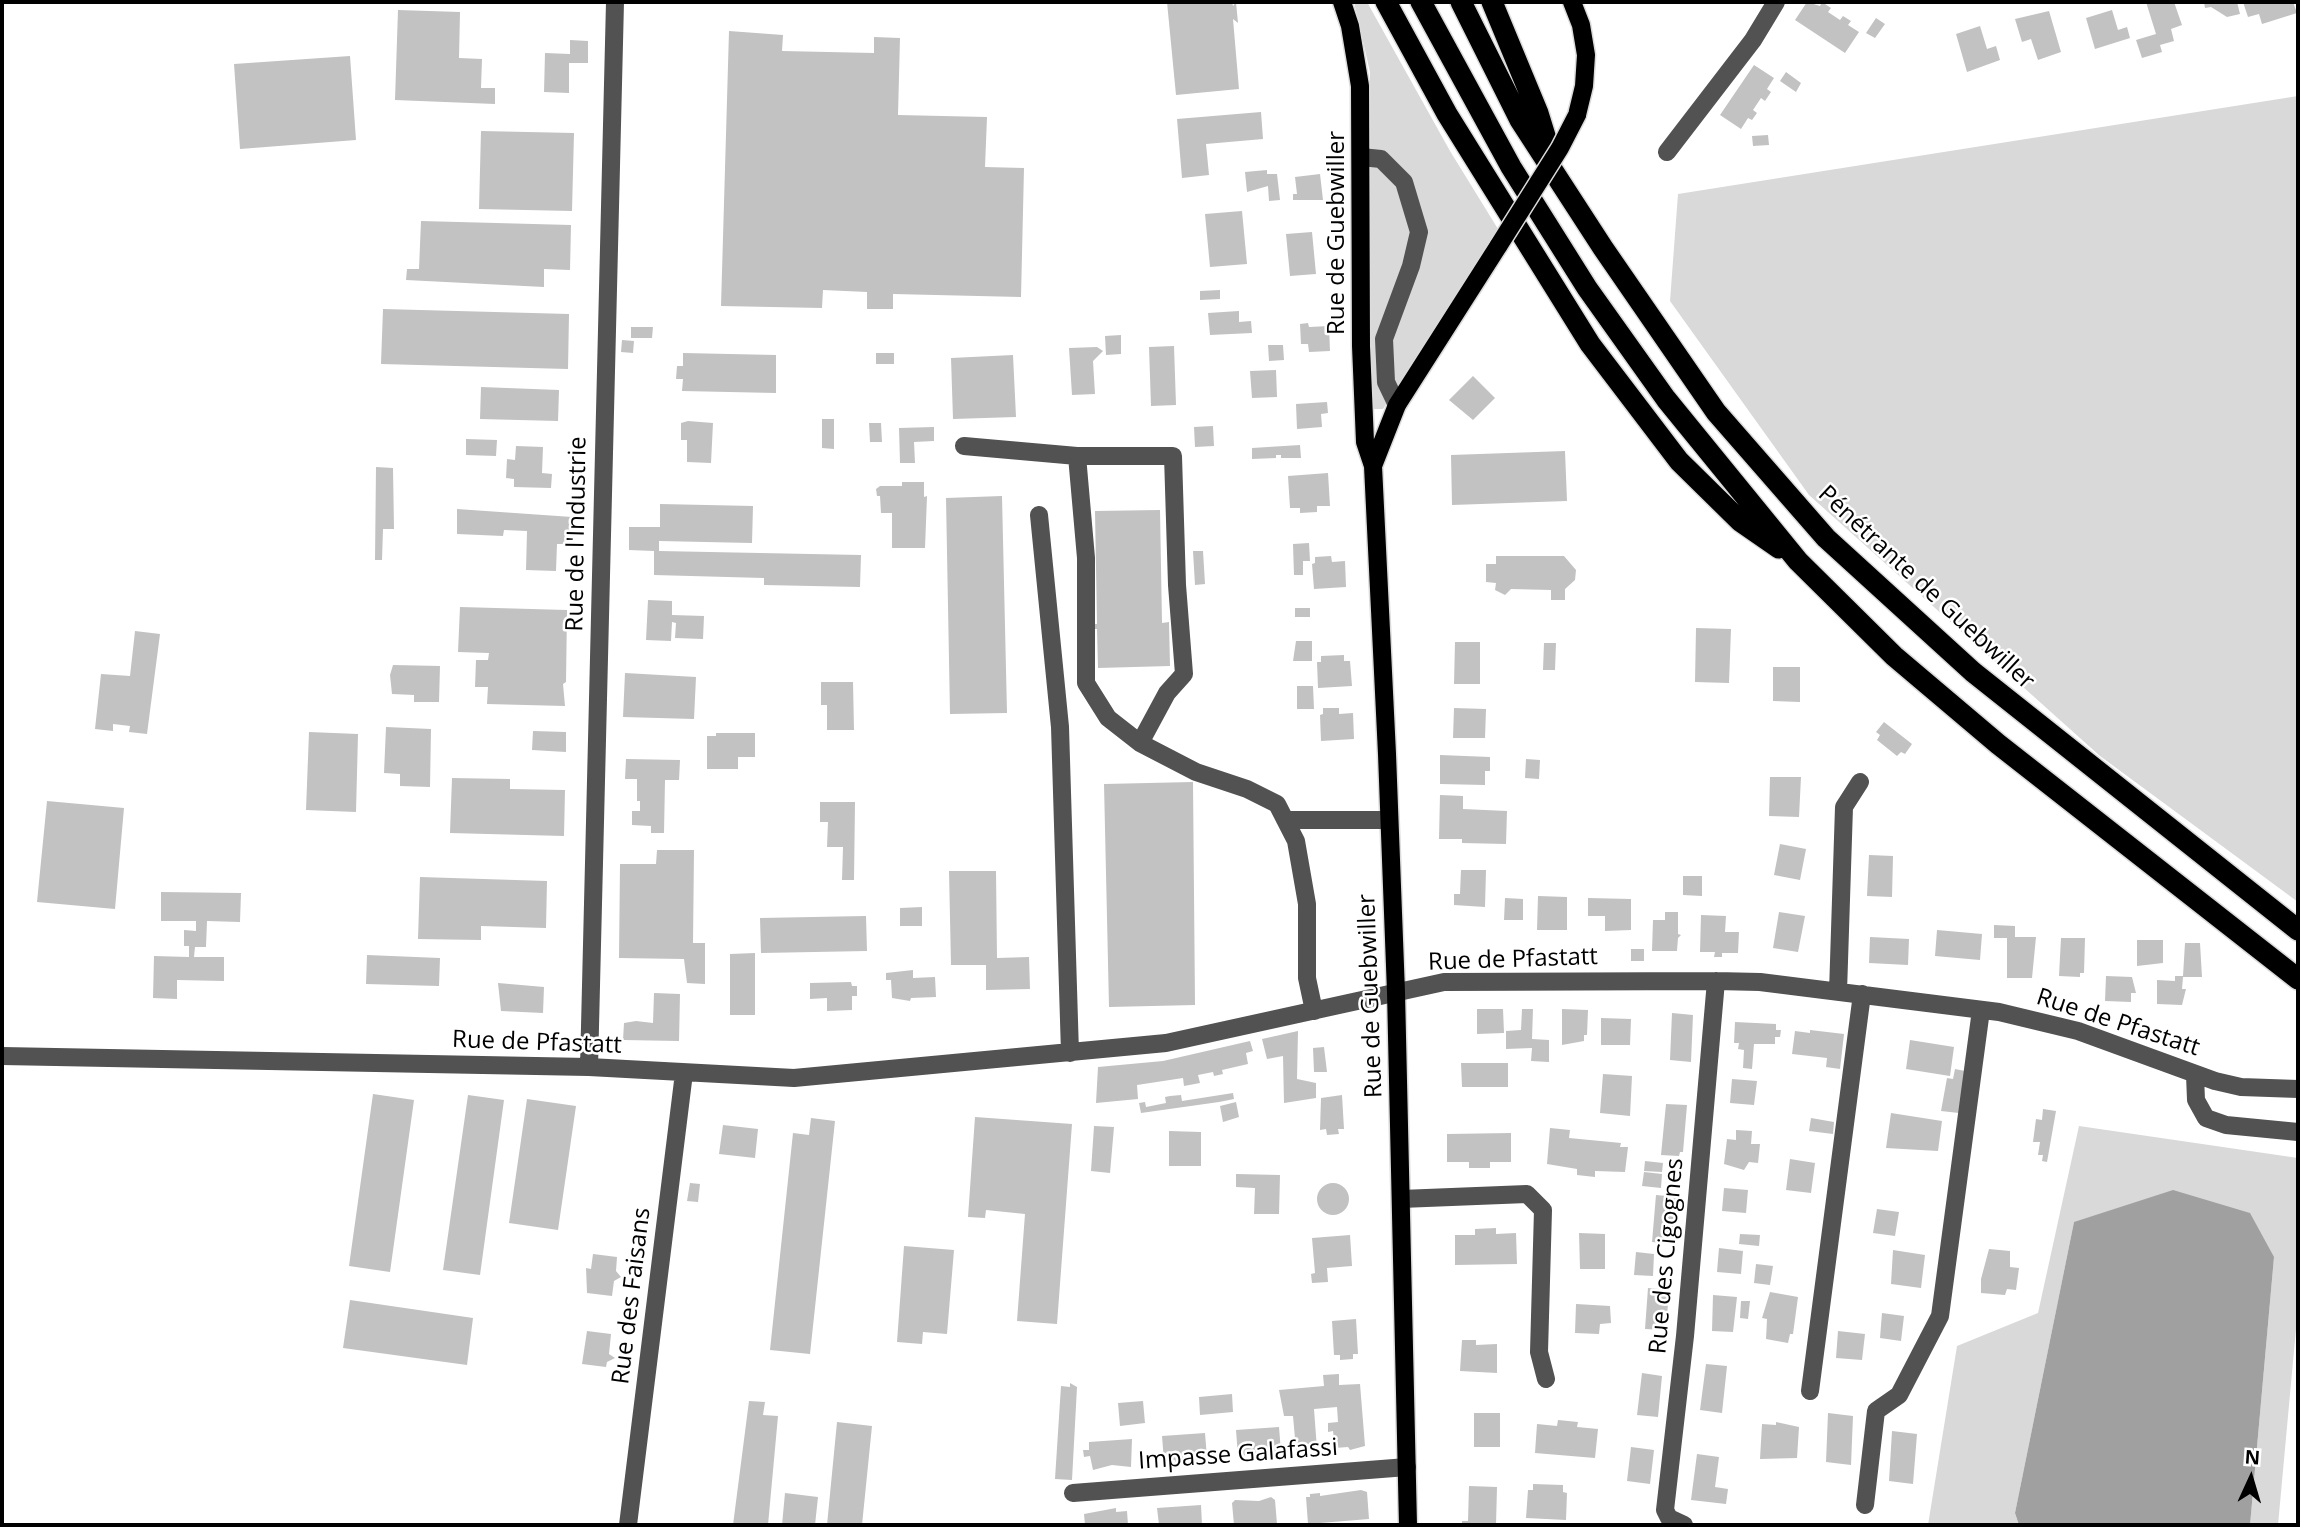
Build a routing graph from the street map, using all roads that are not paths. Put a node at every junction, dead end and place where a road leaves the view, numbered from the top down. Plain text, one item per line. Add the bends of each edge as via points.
1 (615, 2) edge
2 (1342, 2) edge
3 (1386, 2) edge
4 (1421, 2) edge
5 (1461, 2) edge
6 (1492, 2) edge
7 (1572, 2) edge
8 (1776, 2) edge
9 (1667, 152) dead end
10 (1362, 157) junction
11 (1559, 180) junction
12 (1397, 405) junction
13 (964, 446) dead end
14 (1077, 456) junction
15 (1373, 466) junction
16 (1039, 514) dead end
17 (1798, 561) junction
18 (1140, 743) junction
19 (1860, 782) dead end
20 (1285, 820) junction
21 (1389, 820) junction
22 (2298, 930) edge
23 (2298, 979) edge
24 (1716, 981) junction
25 (1396, 992) junction
26 (1838, 992) junction
27 (1862, 994) junction
28 (1981, 1010) junction
29 (1314, 1011) junction
30 (1070, 1053) junction
31 (2, 1056) edge
32 (589, 1067) junction
33 (684, 1073) junction
34 (2196, 1075) junction
35 (2298, 1089) edge
36 (2298, 1132) edge
37 (1401, 1199) junction
38 (1546, 1379) dead end
39 (1810, 1391) dead end
40 (1408, 1467) junction
41 (1073, 1493) dead end
42 (1865, 1505) dead end
43 (628, 1525) edge
44 (1408, 1525) edge
45 (1685, 1525) edge

1 - 32 street, Rue de l'Industrie
2 - 10 main road, Rue de Guebwiller via 1360,86
3 - 17 highway via 1447,114 1590,344 1679,461 1740,521
4 - 17 highway via 1511,167 1587,288 1666,399
5 - 11 highway, Pénétrante de Guebwiller via 1520,120
6 - 11 highway via 1538,113
7 - 12 main road, Rue de Guebwiller, bridge via 1586,55 1577,115
8 - 9 street via 1753,40
10 - 12 street via 1381,159 1404,182 1419,232 1384,339 1386,382
10 - 15 main road, Rue de Guebwiller via 1361,346 1365,442
11 - 22 highway, Pénétrante de Guebwiller via 1716,412 1826,538 1973,672
12 - 15 main road, Rue de Guebwiller
13 - 14 street
14 - 18 street via 1086,558 1086,683 1108,718
14 - 18 street via 1173,456 1184,674 1167,693
15 - 21 main road, Rue de Guebwiller
16 - 30 street via 1060,727
17 - 23 highway via 1894,656 1998,744
18 - 20 street via 1196,772 1277,804
19 - 26 street via 1844,807
20 - 21 street
20 - 29 street via 1296,841 1307,904 1307,978
21 - 25 main road, Rue de Guebwiller
24 - 25 street, Rue de Pfastatt via 1444,982
24 - 26 street, Rue de Pfastatt
24 - 45 street, Rue des Cigognes via 1665,1510 1669,1518
25 - 29 street, Rue de Pfastatt
25 - 37 main road, Rue de Guebwiller
26 - 27 street, Rue de Pfastatt
27 - 28 street, Rue de Pfastatt
27 - 39 street
28 - 34 street, Rue de Pfastatt via 2078,1031
28 - 42 street via 1940,1316 1899,1395 1876,1411
29 - 30 street, Rue de Pfastatt via 1166,1044
30 - 33 street, Rue de Pfastatt via 794,1078
31 - 32 street, Rue de Pfastatt
32 - 33 street, Rue de Pfastatt
33 - 43 street, Rue des Faisans
34 - 35 street, Rue de Pfastatt via 2241,1087
34 - 36 street via 2196,1100 2206,1118 2226,1125
37 - 38 street via 1527,1194 1543,1210 1539,1352
37 - 40 main road, Rue de Guebwiller
40 - 41 street, Impasse Galafassi
40 - 44 main road, Rue de Guebwiller

